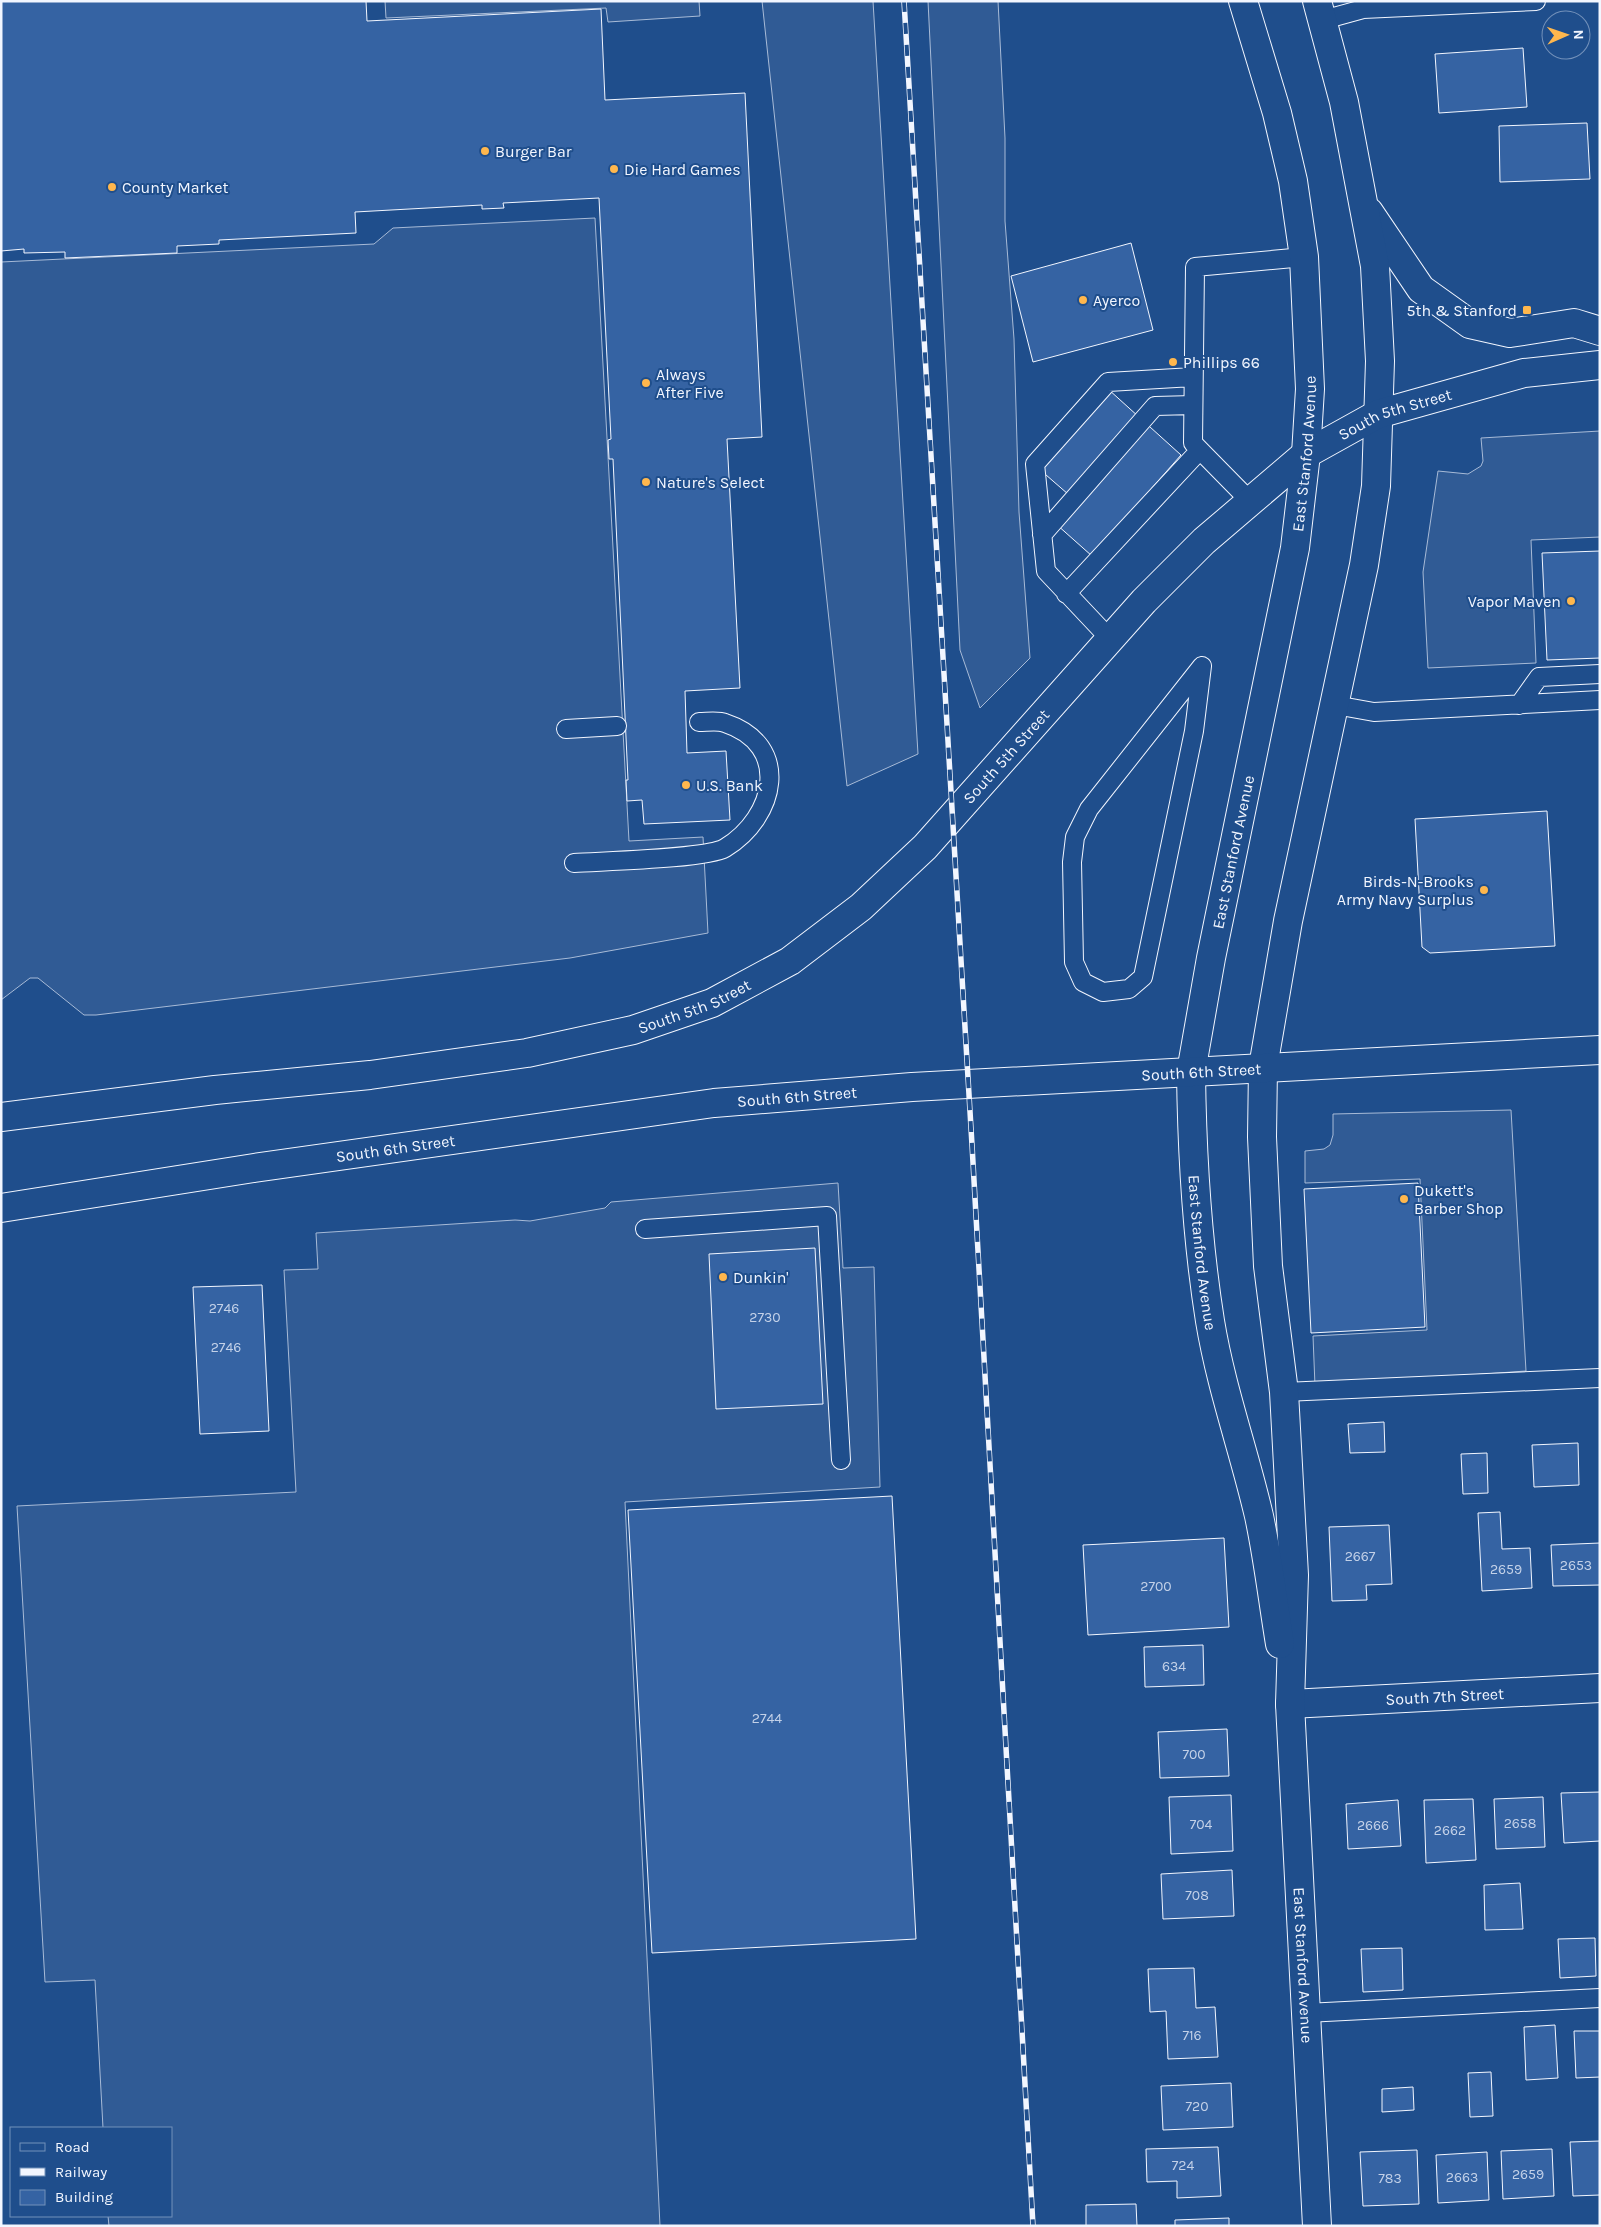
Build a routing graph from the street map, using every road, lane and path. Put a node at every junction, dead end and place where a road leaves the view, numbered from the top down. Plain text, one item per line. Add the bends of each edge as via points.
1 (1243, 1) edge
2 (1536, 1) edge
3 (1320, 10) edge
4 (1364, 206) junction
5 (1304, 256) junction
6 (1600, 331) edge
7 (1600, 365) edge
8 (1194, 377) junction
9 (1193, 406) junction
10 (1378, 414) junction
11 (1200, 450) junction
12 (1306, 454) junction
13 (1250, 501) junction
14 (1042, 535) junction
15 (1066, 594) junction
16 (1111, 640) junction
17 (1202, 666) joint
18 (1600, 674) edge
19 (1600, 700) edge
20 (1335, 705) junction
21 (1519, 705) junction
22 (698, 722) dead end
23 (617, 726) dead end
24 (566, 729) dead end
25 (574, 863) dead end
26 (1600, 1050) edge
27 (1263, 1067) junction
28 (1191, 1072) junction
29 (1, 1117) edge
30 (1, 1208) edge
31 (645, 1229) dead end
32 (1600, 1378) edge
33 (1284, 1392) junction
34 (841, 1460) dead end
35 (1600, 1688) edge
36 (1290, 1704) junction
37 (1600, 1998) edge
38 (1306, 2013) junction
39 (1317, 2226) edge

1 - 5 main road, East Stanford Avenue via 1277,113 1293,181
2 - 3 lane
3 - 4 main road, East Stanford Avenue via 1344,102
4 - 6 main road via 1420,290 1470,324 1510,333 1574,323
4 - 10 main road, East Stanford Avenue via 1375,266 1380,362
5 - 8 lane via 1195,267
5 - 12 main road, East Stanford Avenue via 1311,365
7 - 10 main road, South 5th Street via 1524,373
8 - 9 lane
8 - 14 lane via 1108,382 1035,464
9 - 11 lane via 1192,443
9 - 14 lane via 1156,406
10 - 12 main road, South 5th Street
10 - 20 main road, East Stanford Avenue via 1376,486 1364,565
11 - 13 lane
11 - 15 lane
12 - 13 main road, South 5th Street
12 - 28 main road, East Stanford Avenue via 1295,548 1210,958
13 - 16 main road, South 5th Street via 1144,600
14 - 15 lane via 1046,571
15 - 16 lane
16 - 29 main road, South 5th Street via 925,847 861,907 790,961 712,1003 633,1030 527,1053 370,1075 215,1090
17 - 17 lane via 1194,731 1143,977 1128,989 1103,992 1083,982 1074,962 1072,862 1075,837 1089,809 1106,786
18 - 21 lane via 1539,677
19 - 21 lane
20 - 21 lane via 1374,712
20 - 27 main road, East Stanford Avenue via 1288,921
22 - 25 lane via 724,722 749,734 766,754 771,772 769,793 752,824 724,849
23 - 24 lane
26 - 27 main road, South 6th Street
27 - 28 main road, South 6th Street
27 - 33 main road, East Stanford Avenue via 1262,1137 1268,1266
28 - 30 main road, South 6th Street via 714,1102
28 - 36 main road, East Stanford Avenue via 1197,1212 1210,1321 1223,1387 1259,1517
31 - 34 lane via 827,1216
32 - 33 lane
33 - 36 main road, East Stanford Avenue via 1294,1575
35 - 36 main road, South 7th Street
36 - 38 main road, East Stanford Avenue
37 - 38 lane
38 - 39 main road, East Stanford Avenue

